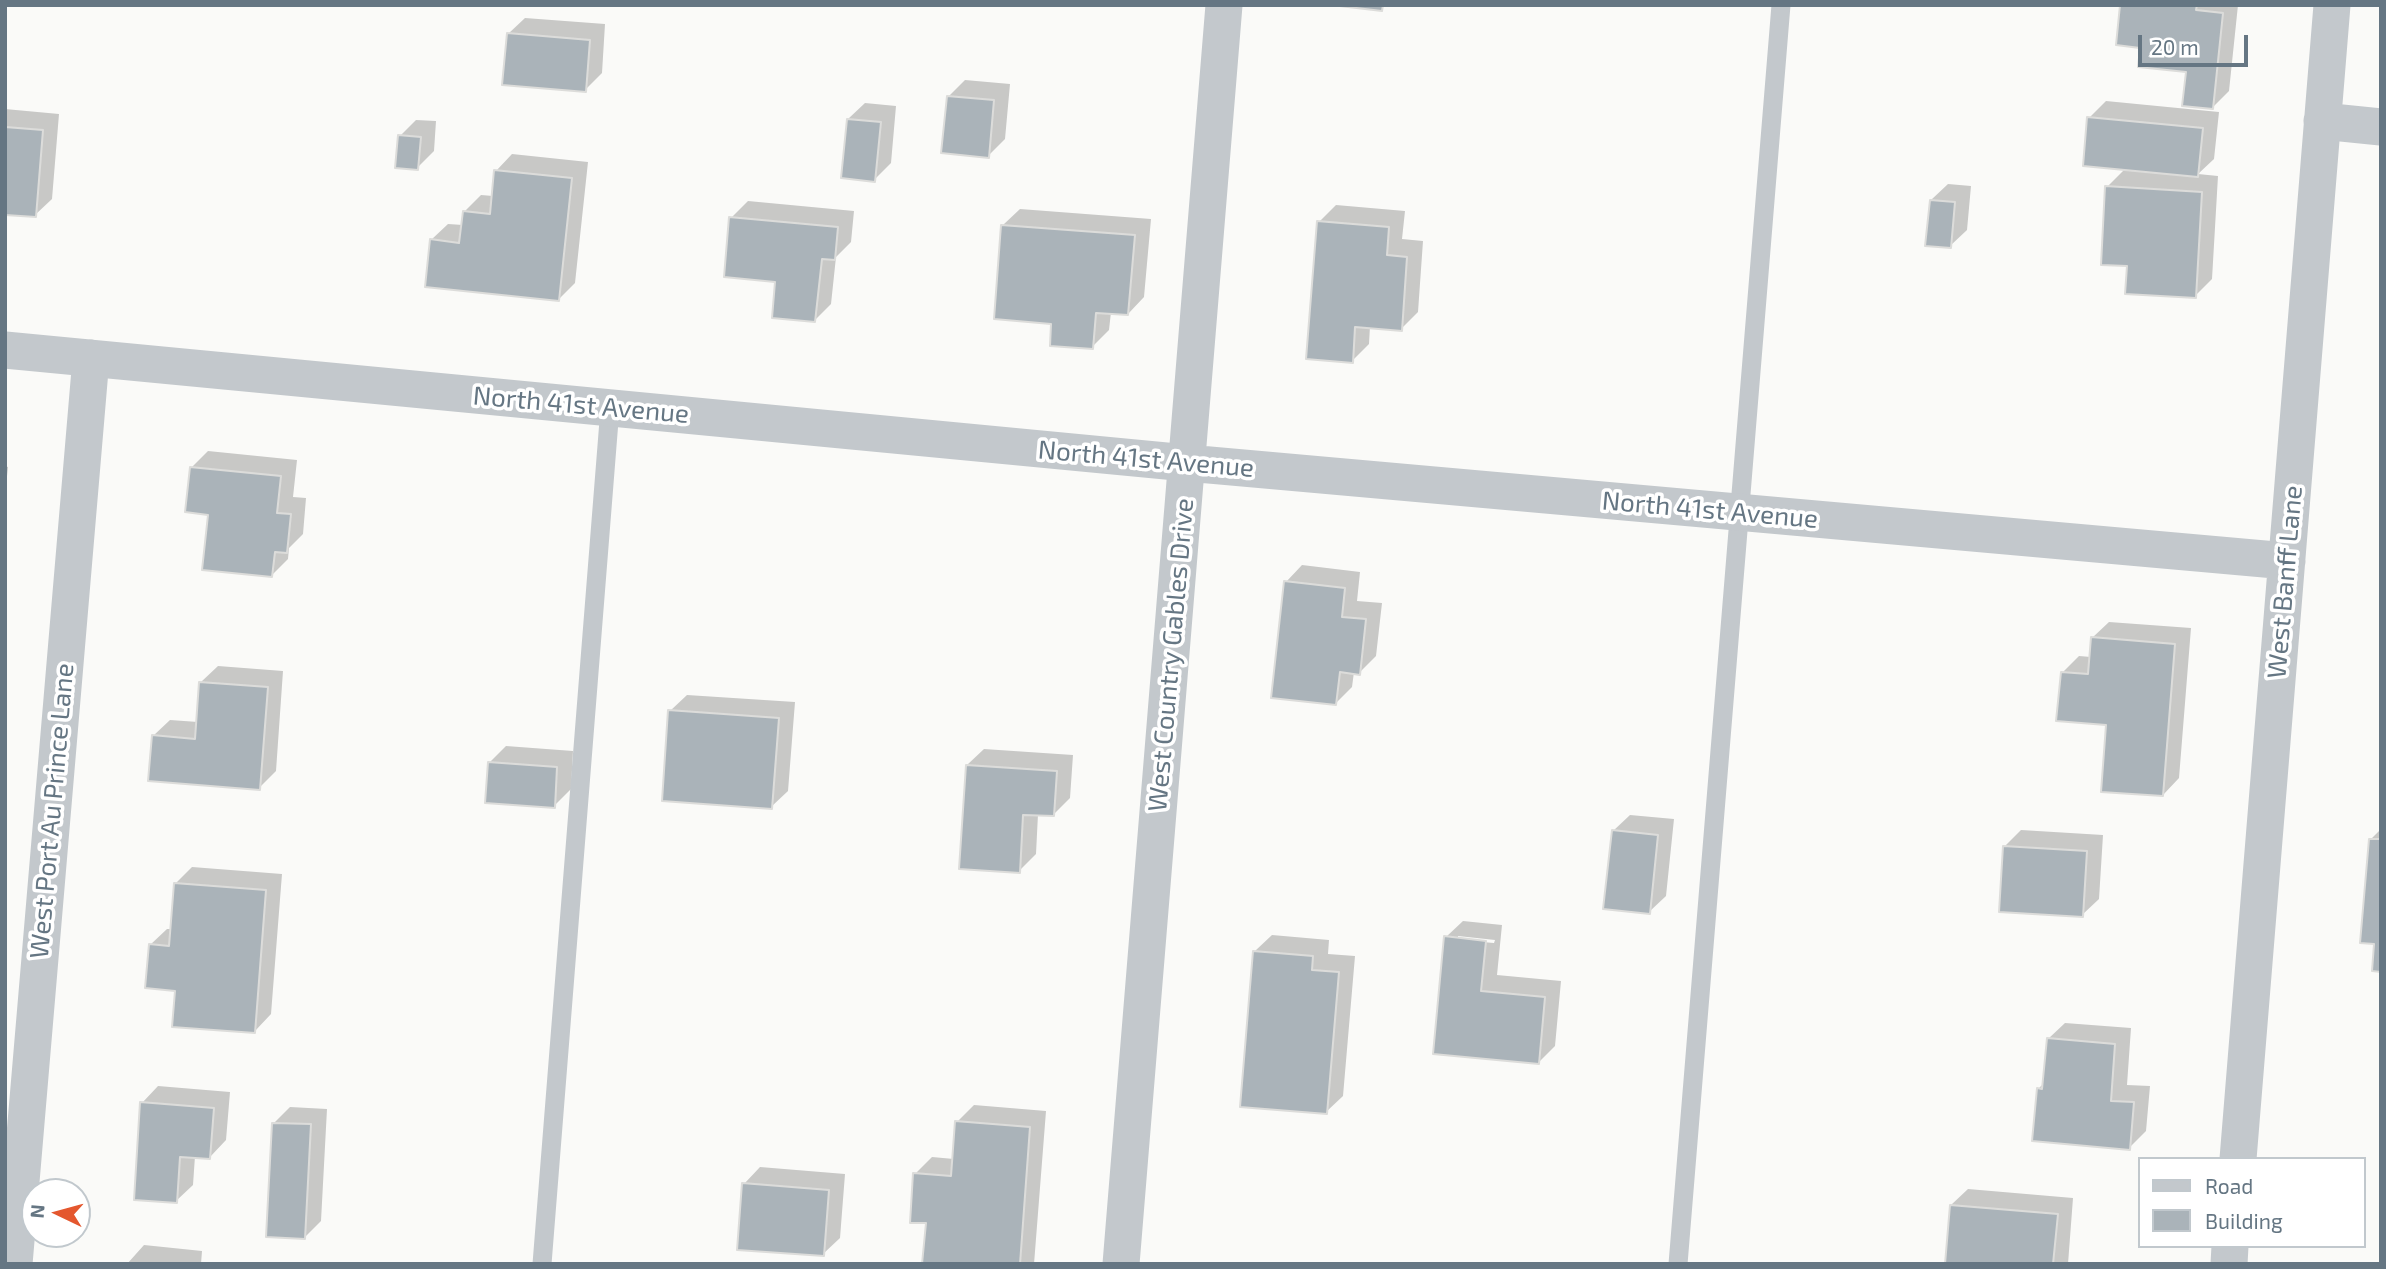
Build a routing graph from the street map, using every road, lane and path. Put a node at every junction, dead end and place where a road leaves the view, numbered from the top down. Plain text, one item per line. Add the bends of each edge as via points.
1 (1224, 5) edge
2 (1781, 5) edge
3 (2332, 5) edge
4 (2322, 121) junction
5 (2381, 127) edge
6 (5, 350) edge
7 (91, 358) junction
8 (610, 408) junction
9 (1187, 463) junction
10 (1738, 512) junction
11 (2287, 561) junction
12 (2238, 1157) edge
13 (14, 1264) edge
14 (542, 1264) edge
15 (1121, 1264) edge
16 (1678, 1264) edge

1 - 9 street, West Country Gables Drive
2 - 10 lane
3 - 4 street, West Banff Lane
4 - 5 street
4 - 11 street, West Banff Lane
6 - 7 street, North 41st Avenue
7 - 8 street, North 41st Avenue
7 - 13 street, West Port Au Prince Lane
8 - 9 street, North 41st Avenue
8 - 14 lane
9 - 10 street, North 41st Avenue
9 - 15 street, West Country Gables Drive
10 - 11 street, North 41st Avenue
10 - 16 lane
11 - 12 street, West Banff Lane

